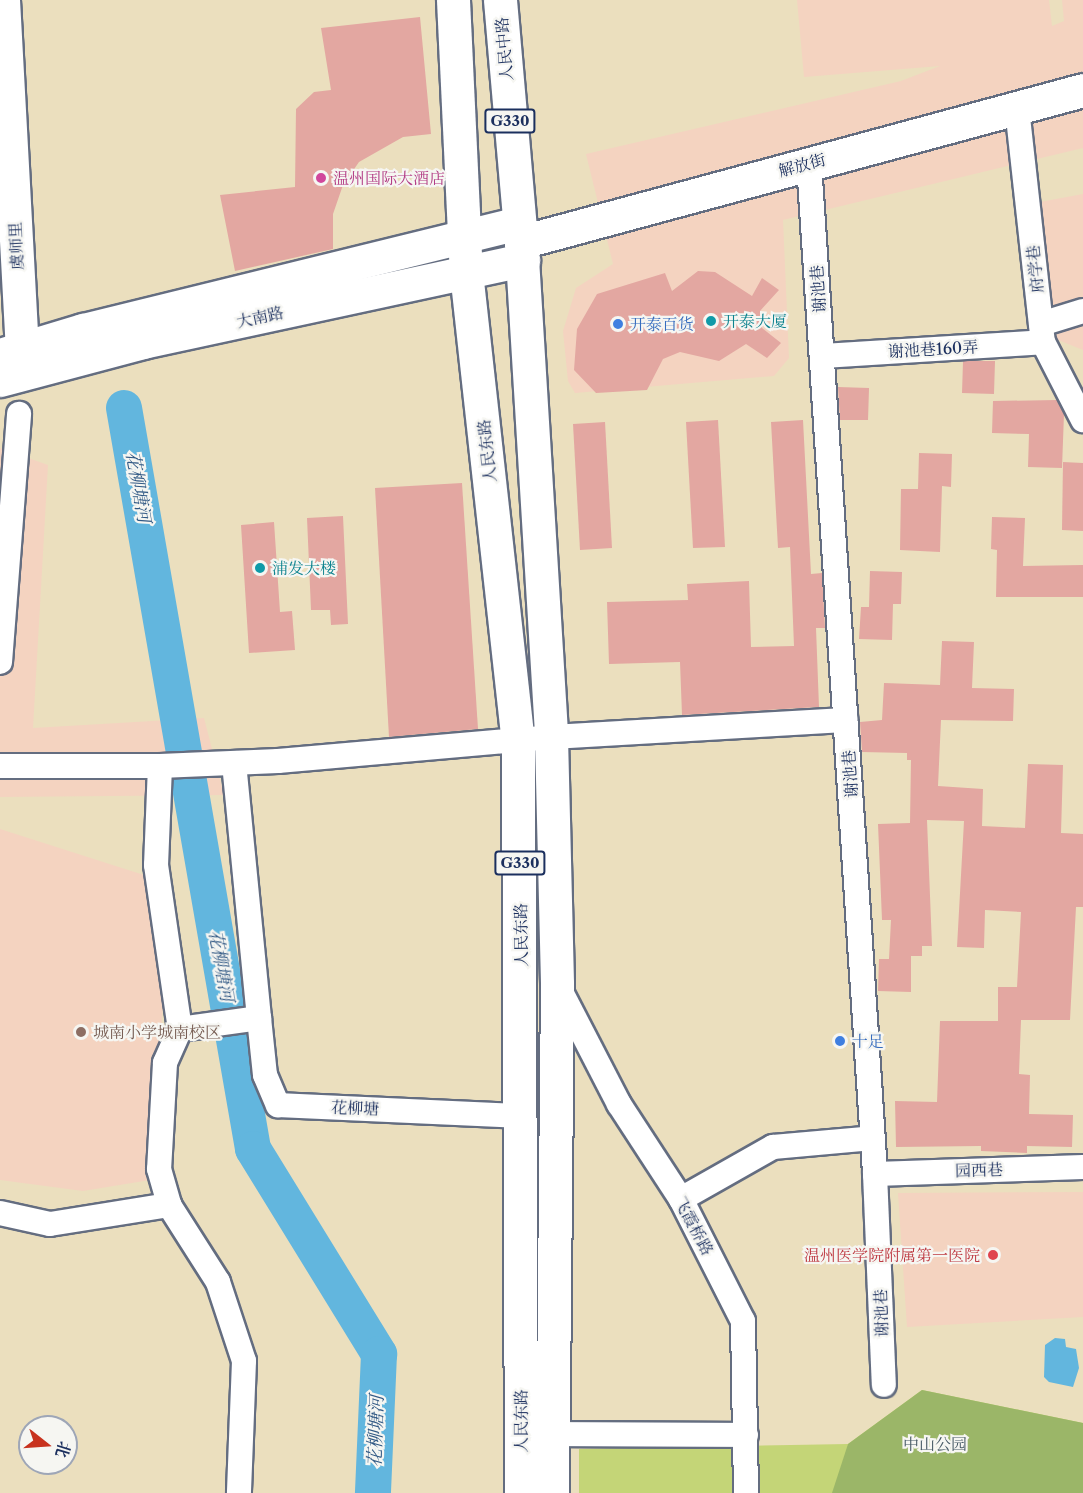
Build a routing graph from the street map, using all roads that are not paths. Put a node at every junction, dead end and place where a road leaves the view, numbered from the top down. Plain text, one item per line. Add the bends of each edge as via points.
1 (3, 0) edge
2 (453, 0) edge
3 (500, 0) edge
4 (1083, 90) edge
5 (1017, 108) junction
6 (809, 164) junction
7 (463, 236) junction
8 (521, 242) junction
9 (466, 272) junction
10 (1083, 311) edge
11 (140, 330) junction
12 (1042, 333) junction
13 (86, 343) junction
14 (11, 352) edge
15 (823, 356) junction
16 (0, 380) edge
17 (20, 414) dead end
18 (1083, 420) edge
19 (0, 662) edge
20 (846, 720) junction
21 (551, 737) junction
22 (518, 742) junction
23 (234, 763) junction
24 (0, 766) edge
25 (160, 766) junction
26 (557, 984) junction
27 (255, 1019) junction
28 (180, 1029) junction
29 (522, 1116) junction
30 (873, 1138) junction
31 (1083, 1167) edge
32 (875, 1174) junction
33 (681, 1199) junction
34 (169, 1205) junction
35 (0, 1214) edge
36 (884, 1384) dead end
37 (552, 1434) junction
38 (746, 1435) junction
39 (239, 1493) edge
40 (521, 1493) edge
41 (552, 1493) edge
42 (746, 1493) edge

1 - 14 main road, 虞师里
2 - 7 main road, G330
3 - 8 main road, 人民中路 / G330
4 - 5 main road, 解放街
5 - 6 main road, 解放街
5 - 12 street, 府学巷
6 - 8 main road, 解放街
6 - 15 street, 谢池巷
7 - 8 main road, 大南路
7 - 9 main road, 人民东路 / G330
7 - 11 main road, 大南路
8 - 9 main road, 大南路
8 - 21 main road, 人民东路 / G330
9 - 11 main road, 大南路
9 - 22 main road, 人民东路 / G330
10 - 12 street, 谢池巷160弄
11 - 13 main road, 大南路
12 - 15 street, 谢池巷160弄
12 - 18 street, 府学巷
13 - 14 main road, 大南路
13 - 16 main road, 大南路
15 - 20 street, 谢池巷
17 - 19 street
20 - 21 street
20 - 30 street, 谢池巷
21 - 22 street
21 - 26 main road, 人民东路 / G330
22 - 23 street
22 - 29 main road, 人民东路 / G330
23 - 25 street
23 - 27 street, 花柳塘
24 - 25 street
25 - 28 street via 156,865
26 - 33 street, 飞霞桥路 via 619,1104
26 - 37 main road, 人民东路 / G330
27 - 28 street
27 - 29 street, 花柳塘 via 265,1075 278,1106
28 - 34 street via 165,1063 159,1169
29 - 40 main road, 人民东路 / G330
30 - 32 street, 谢池巷
30 - 33 street via 772,1147
31 - 32 street, 园西巷
32 - 36 street, 谢池巷
33 - 38 street, 飞霞桥路 via 743,1321
34 - 35 street via 50,1224
34 - 39 street via 218,1282 244,1361
37 - 38 street
37 - 41 main road, 人民东路 / G330
38 - 42 street, 飞霞桥路

